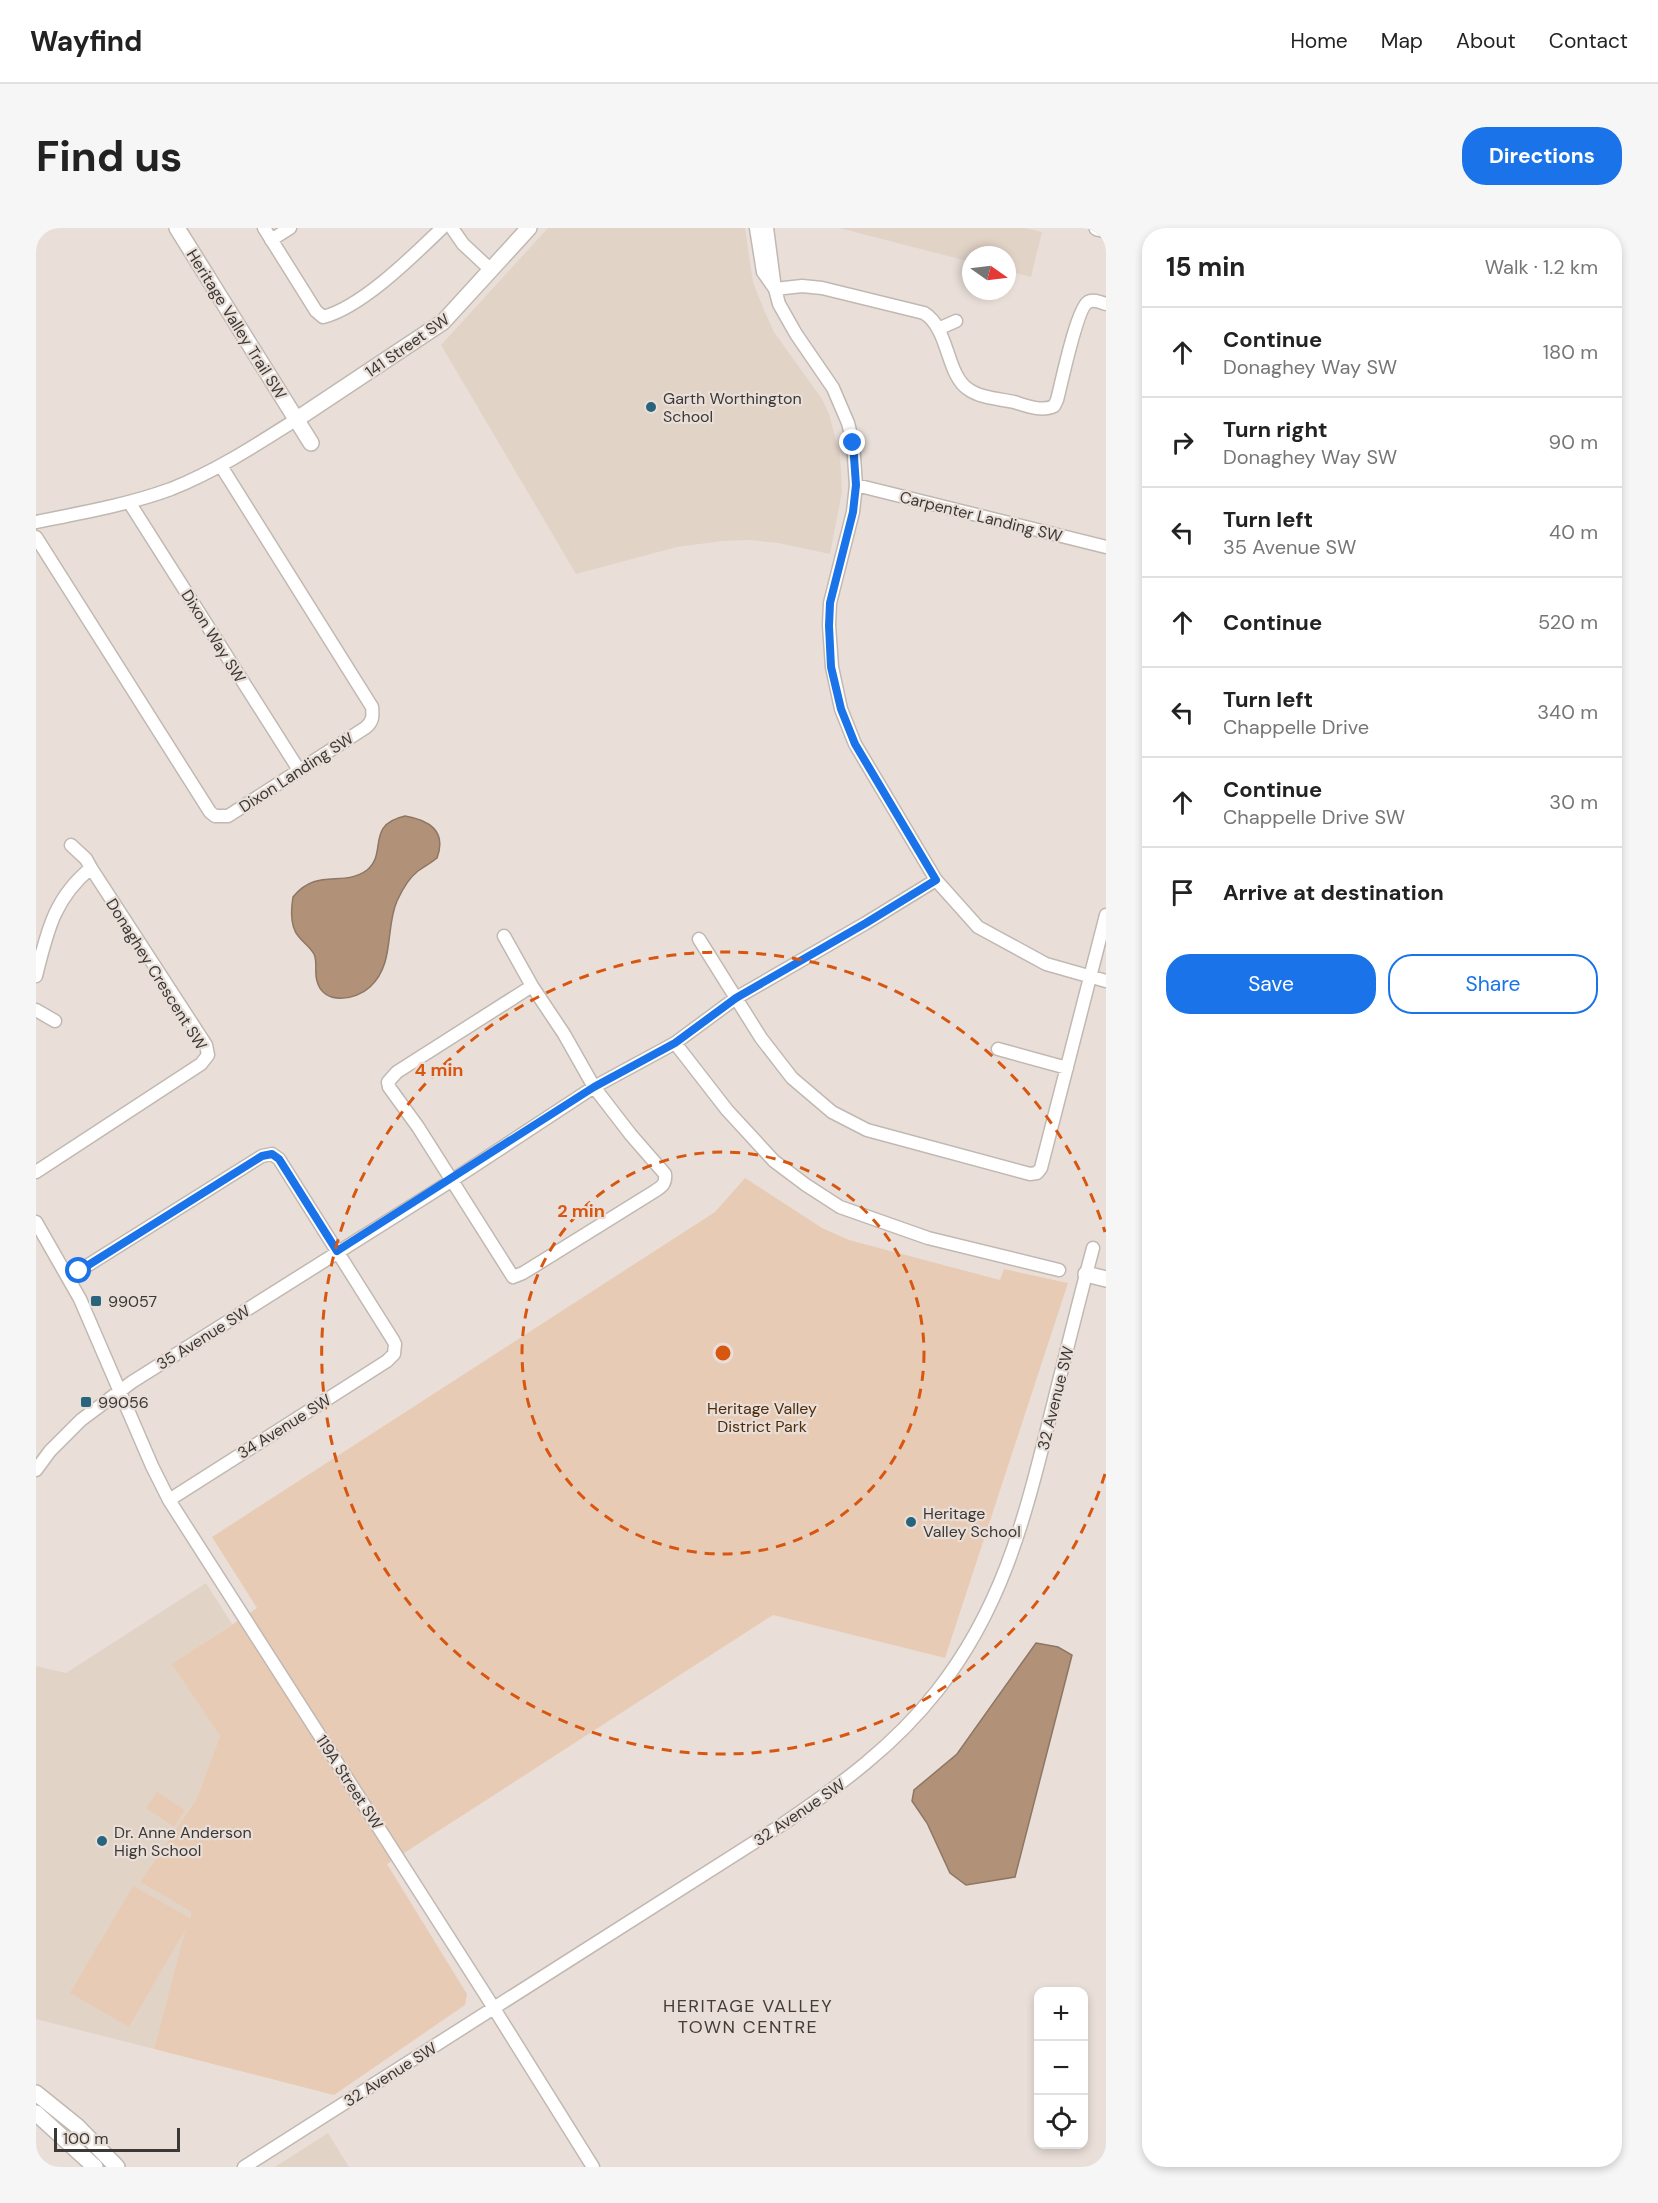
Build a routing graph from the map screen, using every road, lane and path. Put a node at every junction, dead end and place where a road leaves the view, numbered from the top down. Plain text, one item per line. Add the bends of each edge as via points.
1 (177, 228) edge
2 (264, 228) edge
3 (290, 228) edge
4 (442, 228) edge
5 (452, 228) edge
6 (529, 228) edge
7 (756, 228) edge
8 (767, 228) edge
9 (1097, 228) edge
10 (1106, 230) edge
11 (271, 240) junction
12 (491, 270) junction
13 (775, 289) junction
14 (1106, 304) edge
15 (956, 321) dead end
16 (938, 329) junction
17 (297, 419) junction
18 (311, 443) dead end
19 (221, 466) junction
20 (856, 485) junction
21 (129, 502) junction
22 (36, 522) edge
23 (36, 537) edge
24 (1106, 547) edge
25 (299, 770) junction
26 (71, 845) dead end
27 (91, 868) junction
28 (936, 880) junction
29 (1106, 915) edge
30 (504, 936) dead end
31 (699, 939) dead end
32 (36, 976) edge
33 (1091, 977) junction
34 (1106, 981) edge
35 (532, 986) junction
36 (736, 998) junction
37 (36, 1010) edge
38 (55, 1021) dead end
39 (675, 1043) junction
40 (998, 1049) dead end
41 (1067, 1068) junction
42 (594, 1087) junction
43 (36, 1172) edge
44 (451, 1181) junction
45 (36, 1222) edge
46 (1094, 1248) dead end
47 (337, 1251) junction
48 (1059, 1270) dead end
49 (1086, 1274) junction
50 (69, 1277) junction
51 (1106, 1279) edge
52 (120, 1390) junction
53 (36, 1470) edge
54 (169, 1500) junction
55 (494, 2008) junction
56 (36, 2093) edge
57 (36, 2113) edge
58 (96, 2167) edge
59 (117, 2167) edge
60 (244, 2167) edge
61 (593, 2167) edge

1 - 17 main road, Heritage Valley Trail SW
2 - 11 street
3 - 11 street
4 - 11 street via 384,280 333,315 323,317
5 - 12 street
6 - 12 main road, 141 Street SW
7 - 13 street via 763,272
8 - 13 street
9 - 10 main road
12 - 17 main road, 141 Street SW via 429,333
13 - 16 street via 802,286 834,290 924,313
13 - 20 street via 790,325 841,404 853,443
14 - 16 street via 1095,301 1083,306 1057,400 1054,406 1044,409 970,390 960,380
15 - 16 street
17 - 18 main road, Heritage Valley Trail SW
17 - 19 street
19 - 21 street
19 - 25 street, Dixon Landing SW via 372,707 369,724
20 - 24 street, Carpenter Landing SW
20 - 28 street via 830,603 831,667 855,744
21 - 22 street
21 - 25 street, Dixon Way SW
23 - 25 street, Dixon Landing SW via 210,812 228,816
26 - 27 street, Donaghey Crescent SW
27 - 32 street via 70,888 53,916
27 - 43 street, Donaghey Crescent SW via 206,1045 208,1055 201,1064
28 - 33 street via 978,927 1046,964
28 - 36 street, 35 Avenue SW
29 - 33 street
30 - 35 street
31 - 36 street
33 - 34 street
33 - 41 street
35 - 42 street
35 - 44 street via 397,1072 388,1082
36 - 39 street, 35 Avenue SW
36 - 41 street via 792,1078 832,1112 867,1130 1030,1174 1041,1168
37 - 38 street
39 - 42 street, 35 Avenue SW
39 - 48 street via 727,1110 774,1161 840,1206 928,1238
40 - 41 street
42 - 44 street, 35 Avenue SW
42 - 44 street via 665,1174 662,1186 513,1277
44 - 47 street, 35 Avenue SW
45 - 50 street, 119A Street SW
46 - 49 street, 32 Avenue SW
47 - 50 street via 279,1159 272,1154
47 - 52 street, 35 Avenue SW
47 - 54 street, 34 Avenue SW via 393,1340 394,1354
49 - 51 main road
49 - 55 street, 32 Avenue SW via 1026,1514 1008,1567 977,1630 937,1691 876,1755 819,1799
50 - 52 street, 119A Street SW
52 - 53 street, 35 Avenue SW via 67,1433
52 - 54 street, 119A Street SW
54 - 55 street, 119A Street SW
55 - 60 street, 32 Avenue SW
55 - 61 street, 119A Street SW
56 - 59 main road via 77,2126
57 - 58 main road

